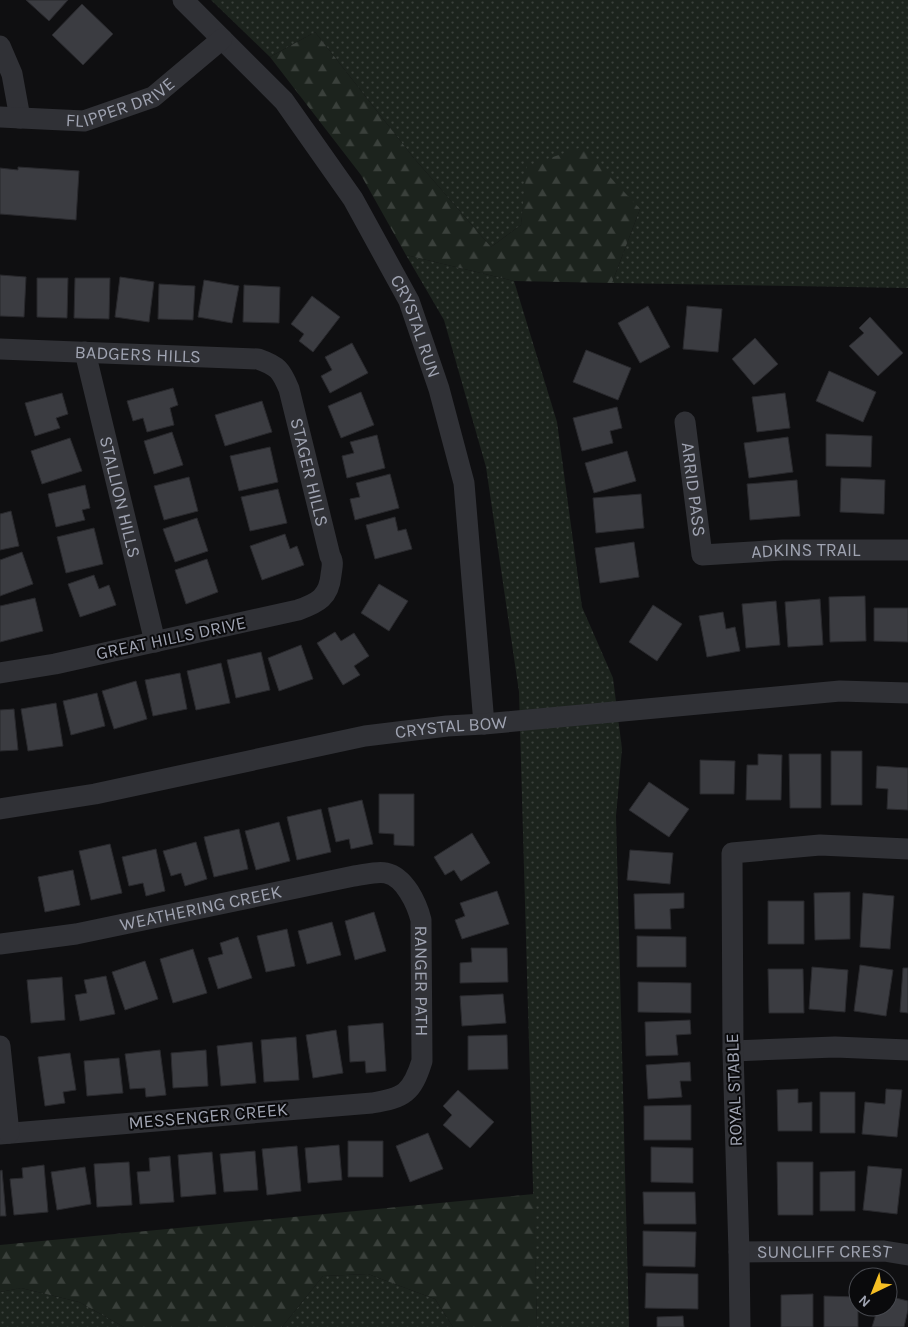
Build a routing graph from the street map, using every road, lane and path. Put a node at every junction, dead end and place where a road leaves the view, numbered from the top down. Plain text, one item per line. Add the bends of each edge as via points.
1 (183, 0) edge
2 (222, 39) junction
3 (0, 46) edge
4 (10, 117) edge
5 (0, 349) edge
6 (85, 352) junction
7 (273, 364) joint
8 (685, 422) dead end
9 (908, 550) edge
10 (702, 555) joint
11 (330, 583) joint
12 (155, 642) junction
13 (0, 673) edge
14 (908, 693) edge
15 (484, 724) junction
16 (0, 809) edge
17 (908, 849) edge
18 (398, 880) joint
19 (0, 944) edge
20 (0, 1046) edge
21 (908, 1050) edge
22 (733, 1051) junction
23 (411, 1086) joint
24 (4, 1134) edge
25 (740, 1252) junction
26 (908, 1255) edge
27 (740, 1327) edge

1 - 2 street, CRYSTAL RUN
2 - 4 street, FLIPPER DRIVE via 153,97 84,121
2 - 15 street, CRYSTAL RUN via 284,101 353,199 409,301 439,388 464,483
3 - 4 street via 12,74
5 - 6 street, BADGERS HILLS
6 - 7 street, BADGERS HILLS via 258,359
6 - 12 street, STALLION HILLS
7 - 11 street, STAGER HILLS via 283,374 290,389 333,562
8 - 10 street, ARRID PASS
9 - 10 street, ADKINS TRAIL via 783,550
11 - 12 street, GREAT HILLS DRIVE via 326,593 314,604 298,610
12 - 13 street, GREAT HILLS DRIVE
14 - 15 street, CRYSTAL BOW via 840,691
15 - 16 street, CRYSTAL BOW via 365,736 95,794
17 - 22 street, ROYAL STABLE via 820,845 732,853
18 - 19 street, WEATHERING CREEK via 386,873 354,876 76,934
18 - 23 street, RANGER PATH via 410,892 421,920 422,1060
20 - 24 street
21 - 22 street via 835,1047
22 - 25 street, ROYAL STABLE
23 - 24 street, MESSENGER CREEK via 390,1100
25 - 26 street, SUNCLIFF CREST via 884,1251
25 - 27 street, ROYAL STABLE

